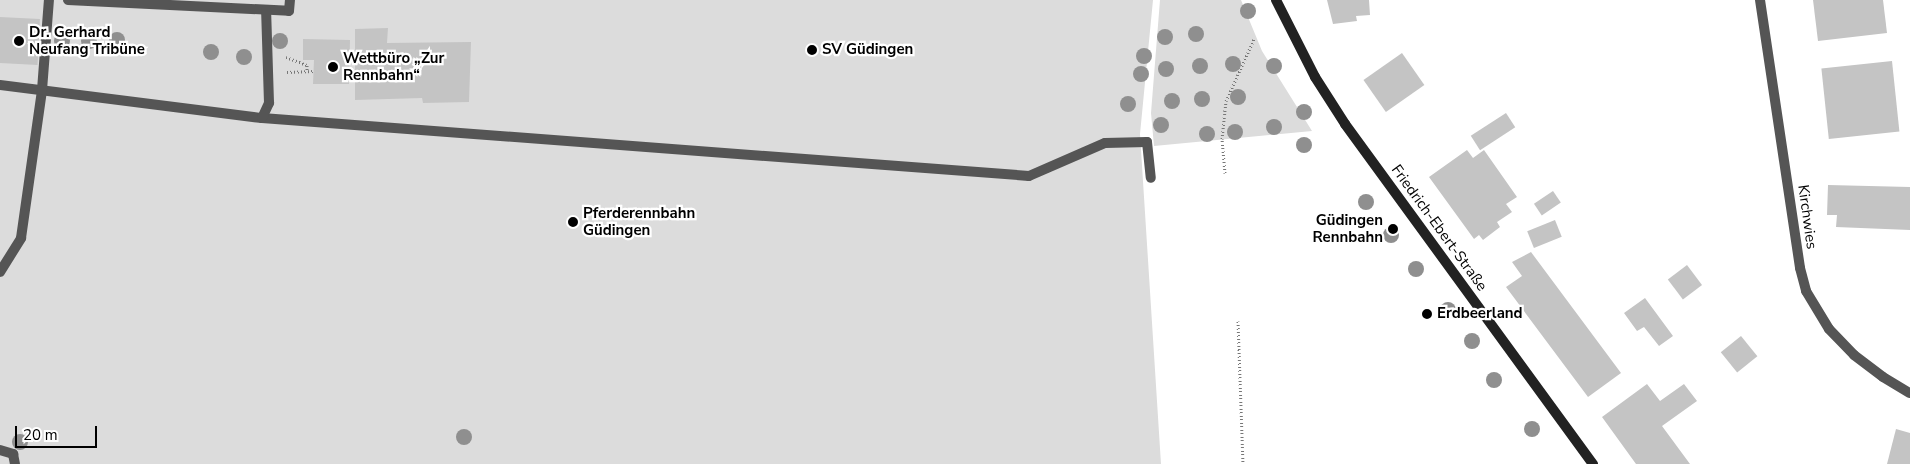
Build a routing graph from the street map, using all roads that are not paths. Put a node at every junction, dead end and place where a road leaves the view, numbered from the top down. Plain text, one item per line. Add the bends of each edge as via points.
1 (49, 0) edge
2 (68, 0) edge
3 (290, 0) edge
4 (1276, 0) edge
5 (1760, 0) edge
6 (1280, 5) edge
7 (266, 10) junction
8 (0, 85) edge
9 (42, 90) junction
10 (262, 118) junction
11 (1151, 178) dead end
12 (0, 272) edge
13 (1910, 392) edge
14 (0, 450) edge
15 (15, 464) edge
16 (1593, 464) edge

1 - 9 street
2 - 7 street
3 - 7 street via 289,11
4 - 6 main road, Friedrich-Ebert-Straße
5 - 13 street, Kirchwies via 1806,291 1829,329 1854,355 1882,377
6 - 16 main road, Friedrich-Ebert-Straße via 1315,76 1346,124
7 - 10 street via 269,103
8 - 9 street
9 - 10 street
9 - 12 street via 21,238
10 - 11 street via 1029,176 1105,143 1148,142
14 - 15 street via 13,454

